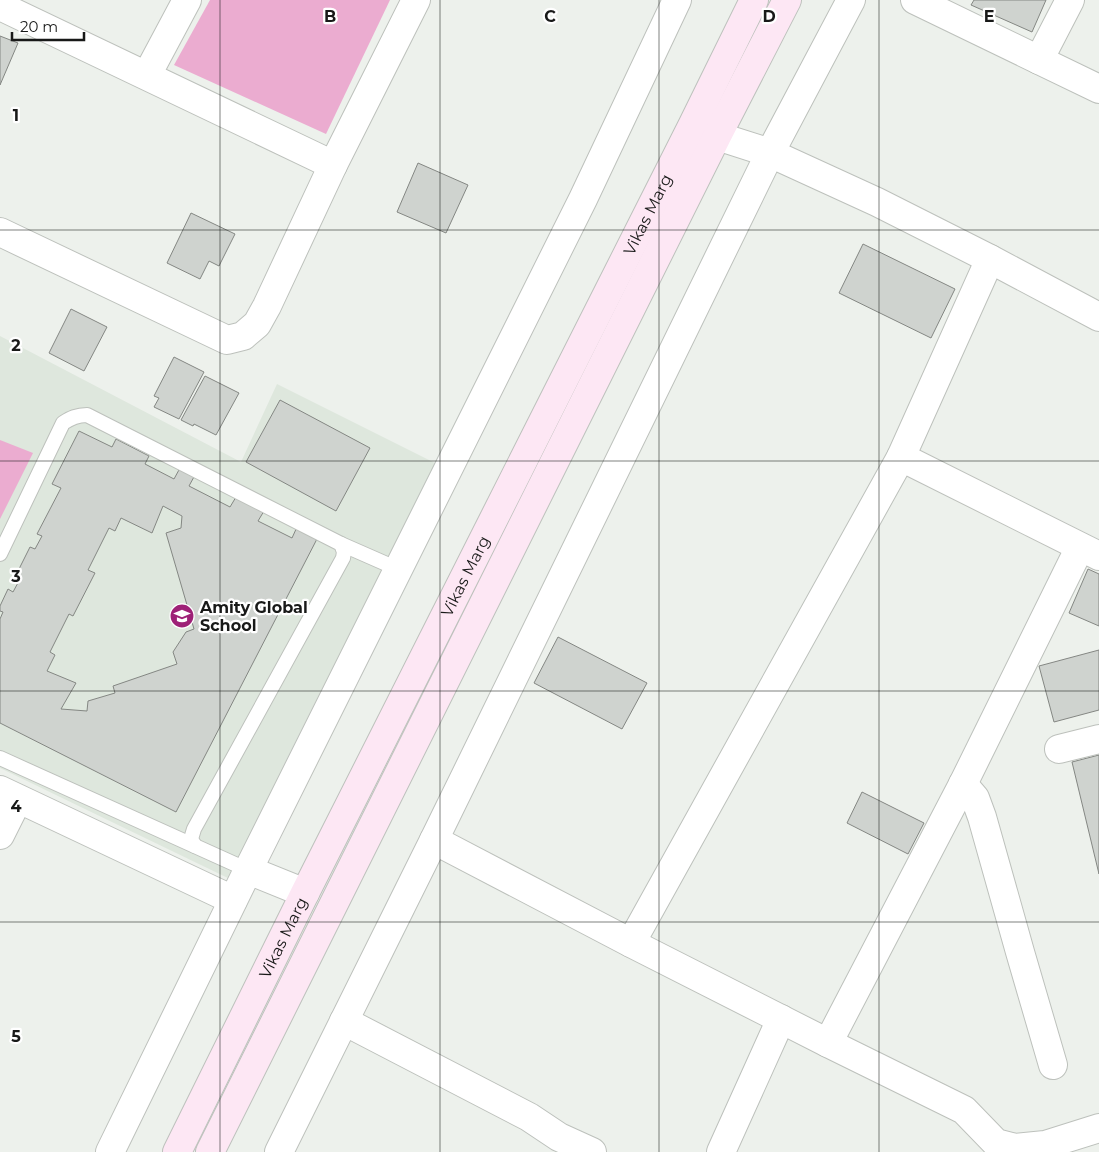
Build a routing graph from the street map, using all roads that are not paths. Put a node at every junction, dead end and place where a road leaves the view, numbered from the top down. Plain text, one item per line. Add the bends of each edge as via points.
1 (187, 0) edge
2 (416, 0) edge
3 (677, 0) edge
4 (754, 0) edge
5 (787, 0) edge
6 (851, 0) edge
7 (915, 0) edge
8 (1070, 0) edge
9 (0, 6) edge
10 (1039, 60) junction
11 (147, 75) junction
12 (1099, 89) edge
13 (693, 124) junction
14 (717, 136) junction
15 (770, 153) junction
16 (333, 165) junction
17 (0, 232) edge
18 (990, 259) junction
19 (1099, 317) edge
20 (901, 457) junction
21 (340, 544) junction
22 (1090, 552) edge
23 (0, 554) edge
24 (398, 569) junction
25 (1099, 739) edge
26 (1059, 749) dead end
27 (0, 758) edge
28 (963, 784) junction
29 (9, 794) edge
30 (0, 835) edge
31 (434, 840) junction
32 (195, 846) junction
33 (248, 870) junction
34 (305, 893) junction
35 (233, 900) junction
36 (631, 943) junction
37 (781, 1020) junction
38 (344, 1021) junction
39 (828, 1043) junction
40 (1053, 1065) dead end
41 (1099, 1128) edge
42 (555, 1144) edge
43 (110, 1152) edge
44 (177, 1152) edge
45 (210, 1152) edge
46 (279, 1152) edge
47 (592, 1152) edge
48 (721, 1152) edge

1 - 11 street
2 - 16 street
3 - 24 street via 583,199
4 - 13 main road, Vikas Marg
5 - 14 main road, Vikas Marg
6 - 15 street
7 - 10 street
8 - 10 street
9 - 11 street
10 - 12 street
11 - 16 street
13 - 14 street
13 - 34 main road, Vikas Marg
14 - 15 street
14 - 45 main road, Vikas Marg
15 - 18 street
15 - 31 street
16 - 17 street via 257,324 243,336 227,340
18 - 19 street
18 - 20 street
20 - 22 street
20 - 36 street
21 - 23 lane via 87,415 80,415 63,423
21 - 24 lane
21 - 32 lane via 343,558 194,829 191,839
22 - 28 street
24 - 33 street
25 - 26 street
27 - 32 lane
28 - 39 street
28 - 40 street via 975,798 982,817
29 - 30 street
29 - 35 street
31 - 36 street
31 - 38 street
32 - 33 lane
33 - 34 street
33 - 35 street
34 - 44 main road, Vikas Marg
35 - 43 street
36 - 37 street
37 - 39 street
37 - 48 street
38 - 42 street via 529,1117
38 - 46 street
39 - 41 street via 964,1110 996,1143 1016,1148 1045,1144
42 - 47 street

